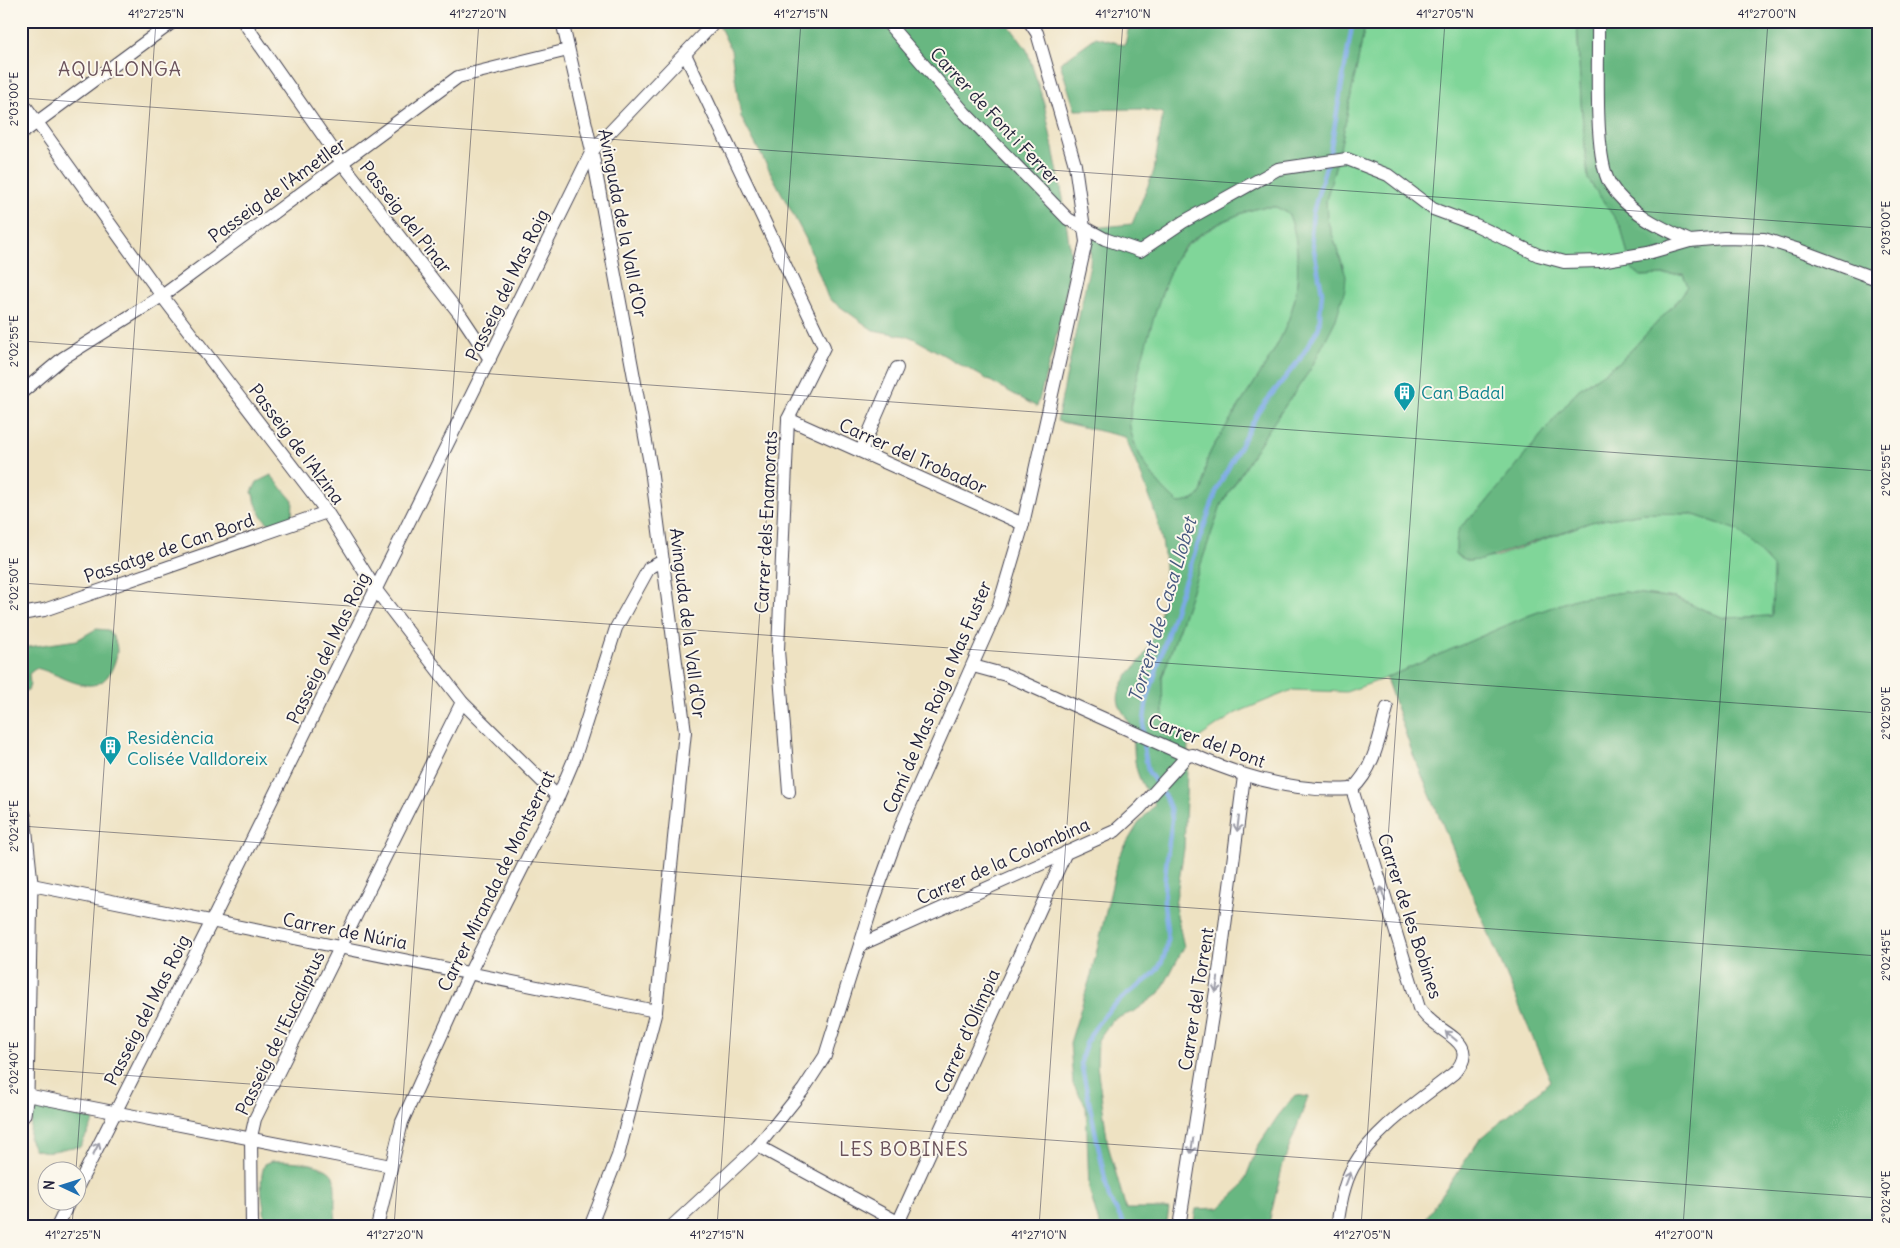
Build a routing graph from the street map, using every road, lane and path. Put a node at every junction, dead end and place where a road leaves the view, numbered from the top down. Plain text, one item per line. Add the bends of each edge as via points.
1 (174, 21) edge
2 (243, 21) edge
3 (562, 21) edge
4 (716, 21) edge
5 (886, 21) edge
6 (1029, 21) edge
7 (1598, 21) edge
8 (568, 50) junction
9 (685, 54) junction
10 (21, 100) edge
11 (38, 123) junction
12 (21, 134) edge
13 (592, 151) junction
14 (343, 164) junction
15 (1084, 229) junction
16 (1690, 241) junction
17 (1879, 280) edge
18 (162, 296) junction
19 (490, 359) junction
20 (897, 368) dead end
21 (21, 393) edge
22 (788, 419) junction
23 (861, 451) junction
24 (327, 512) junction
25 (1024, 524) junction
26 (663, 561) junction
27 (376, 590) junction
28 (21, 614) edge
29 (973, 666) junction
30 (462, 702) junction
31 (1387, 708) dead end
32 (1187, 756) junction
33 (1244, 776) junction
34 (1352, 789) junction
35 (790, 792) dead end
36 (558, 797) junction
37 (21, 814) edge
38 (1066, 852) junction
39 (24, 883) edge
40 (211, 923) junction
41 (860, 945) junction
42 (340, 948) junction
43 (470, 972) junction
44 (656, 1011) junction
45 (23, 1094) edge
46 (114, 1113) junction
47 (21, 1114) edge
48 (251, 1137) junction
49 (758, 1146) junction
50 (88, 1166) edge
51 (391, 1166) junction
52 (65, 1210) edge
53 (902, 1225) edge
54 (57, 1227) edge
55 (252, 1227) edge
56 (376, 1227) edge
57 (590, 1227) edge
58 (671, 1227) edge
59 (1179, 1227) edge
60 (1337, 1227) edge

1 - 11 street
2 - 14 street, Passeig del Pinar
3 - 8 street, Avinguda de la Vall d'Or
4 - 9 street
5 - 15 street, Carrer de Font i Ferrer via 972,120 1068,220
6 - 15 street, Camí de Mas Roig a Mas Fuster via 1037,33 1075,165
7 - 16 street via 1600,136 1603,166 1610,183 1620,198 1636,211
8 - 13 street, Avinguda de la Vall d'Or
8 - 14 street, Passeig de l'Ametller via 458,77
9 - 13 street
9 - 22 street, Carrer dels Enamorats via 824,347
10 - 11 street, Passeig de l'Alzina
11 - 12 street
11 - 18 street, Passeig de l'Alzina
13 - 19 street, Passeig del Mas Roig
13 - 26 street, Avinguda de la Vall d'Or via 651,469
14 - 18 street, Passeig de l'Ametller
14 - 19 street, Passeig del Pinar via 462,317
15 - 16 street, Carrer de Font i Ferrer via 1140,251 1183,222 1278,169 1347,159 1388,175 1433,209 1476,225 1538,255 1564,262 1600,262
15 - 25 street, Camí de Mas Roig a Mas Fuster via 1086,242
16 - 17 street via 1764,239
18 - 21 street, Passeig de l'Ametller via 63,358
18 - 24 street, Passeig de l'Alzina
19 - 27 street, Passeig del Mas Roig
20 - 23 street
22 - 23 street, Carrer del Trobador
22 - 35 street, Carrer dels Enamorats via 778,650
23 - 25 street, Carrer del Trobador
24 - 27 street, Passeig de l'Alzina
24 - 28 street, Passatge de Can Bord via 44,610
25 - 29 street, Camí de Mas Roig a Mas Fuster via 999,605
26 - 36 street, Carrer Miranda de Montserrat via 650,568 616,628 575,757
26 - 44 street, Avinguda de la Vall d'Or via 685,732
27 - 30 street, Passeig de l'Alzina
27 - 40 street, Passeig del Mas Roig
29 - 32 street, Carrer del Pont via 1006,676
29 - 41 street, Camí de Mas Roig a Mas Fuster via 902,823
30 - 36 street, Passeig de l'Alzina
30 - 42 street, Passeig de l'Eucaliptus
31 - 34 street via 1366,773
32 - 33 street, Carrer del Pont via 1193,755
32 - 38 street, Carrer de la Colombina via 1152,796 1114,830
33 - 34 street, Carrer del Pont via 1292,785
33 -> 59 street, Carrer del Torrent via 1220,965
60 -> 34 street, Carrer de les Bobines via 1346,1184 1352,1168 1366,1149 1454,1073 1462,1064 1464,1055 1454,1037 1430,1021 1419,1008
36 - 43 street, Carrer Miranda de Montserrat
37 - 39 street
38 - 41 street, Carrer de la Colombina
38 - 53 street, Carrer d'Olímpia
39 - 40 street, Carrer de Núria
39 - 45 street
40 - 42 street, Carrer de Núria
40 - 46 street, Passeig del Mas Roig
41 - 49 street, Camí de Mas Roig a Mas Fuster via 825,1056 803,1090
42 - 43 street, Carrer de Núria
42 - 48 street, Passeig de l'Eucaliptus via 255,1119
43 - 44 street, Carrer de Núria
43 - 51 street, Carrer Miranda de Montserrat via 402,1122
44 - 57 street, Avinguda de la Vall d'Or via 618,1156
45 - 46 street
45 - 47 street
46 - 48 street
50 -> 46 street, Passeig del Mas Roig
48 - 51 street
48 - 55 street, Passeig de l'Eucaliptus
49 - 53 street
49 - 58 street, Camí de Mas Roig a Mas Fuster
51 - 56 street, Carrer Miranda de Montserrat
52 - 54 street

